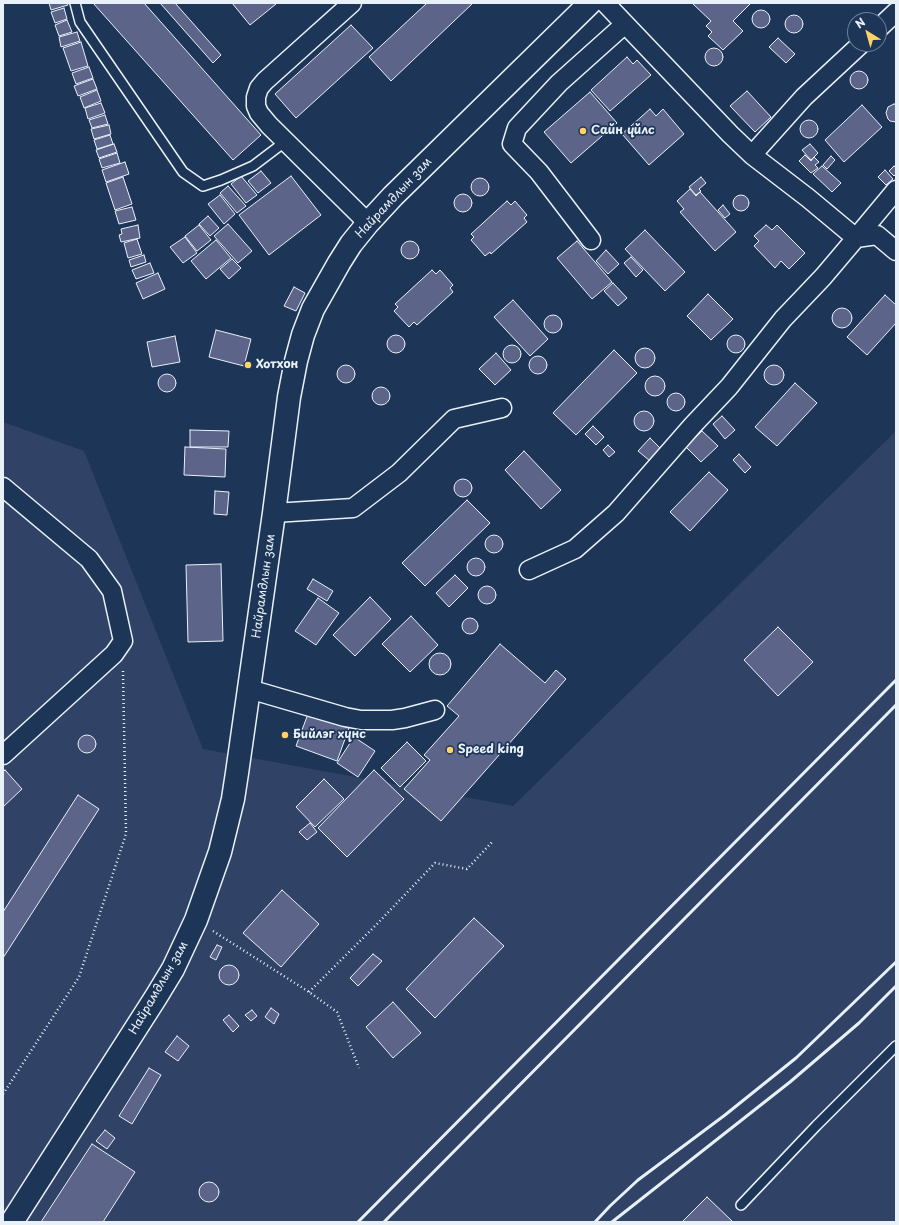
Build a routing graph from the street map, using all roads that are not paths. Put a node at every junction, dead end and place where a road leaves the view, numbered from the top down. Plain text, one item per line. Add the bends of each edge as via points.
1 (75, 3) edge
2 (352, 3) edge
3 (590, 3) edge
4 (605, 3) edge
5 (896, 12) edge
6 (887, 20) edge
7 (625, 24) junction
8 (852, 52) edge
9 (286, 141) junction
10 (752, 155) junction
11 (896, 190) edge
12 (368, 222) junction
13 (856, 238) junction
14 (591, 240) dead end
15 (896, 250) edge
16 (502, 408) dead end
17 (3, 487) edge
18 (274, 513) junction
19 (529, 570) dead end
20 (249, 690) junction
21 (435, 710) dead end
22 (3, 754) edge
23 (896, 1046) edge
24 (741, 1205) dead end
25 (12, 1222) edge

1 - 9 lane via 80,22 183,172 203,186 253,166
2 - 9 street via 259,88 256,97 259,113
3 - 12 main road, Найрамдлын зам
4 - 7 street
5 - 6 street
7 - 10 street
7 - 14 street via 559,83 517,128 512,144 539,172
8 - 10 street via 804,97
9 - 12 street
10 - 13 street
11 - 13 street
12 - 18 main road, Найрамдлын зам via 324,288 303,335 289,397
13 - 15 street via 878,236
13 - 19 street via 783,319 729,387 616,513 575,549
16 - 18 street via 454,419 399,473 353,508
17 - 22 street via 89,559 112,591 122,641 114,654
18 - 20 main road, Найрамдлын зам
20 - 21 street via 361,720 392,720
20 - 25 main road, Найрамдлын зам via 228,819 220,852 196,920 173,969 156,997
23 - 24 lane

